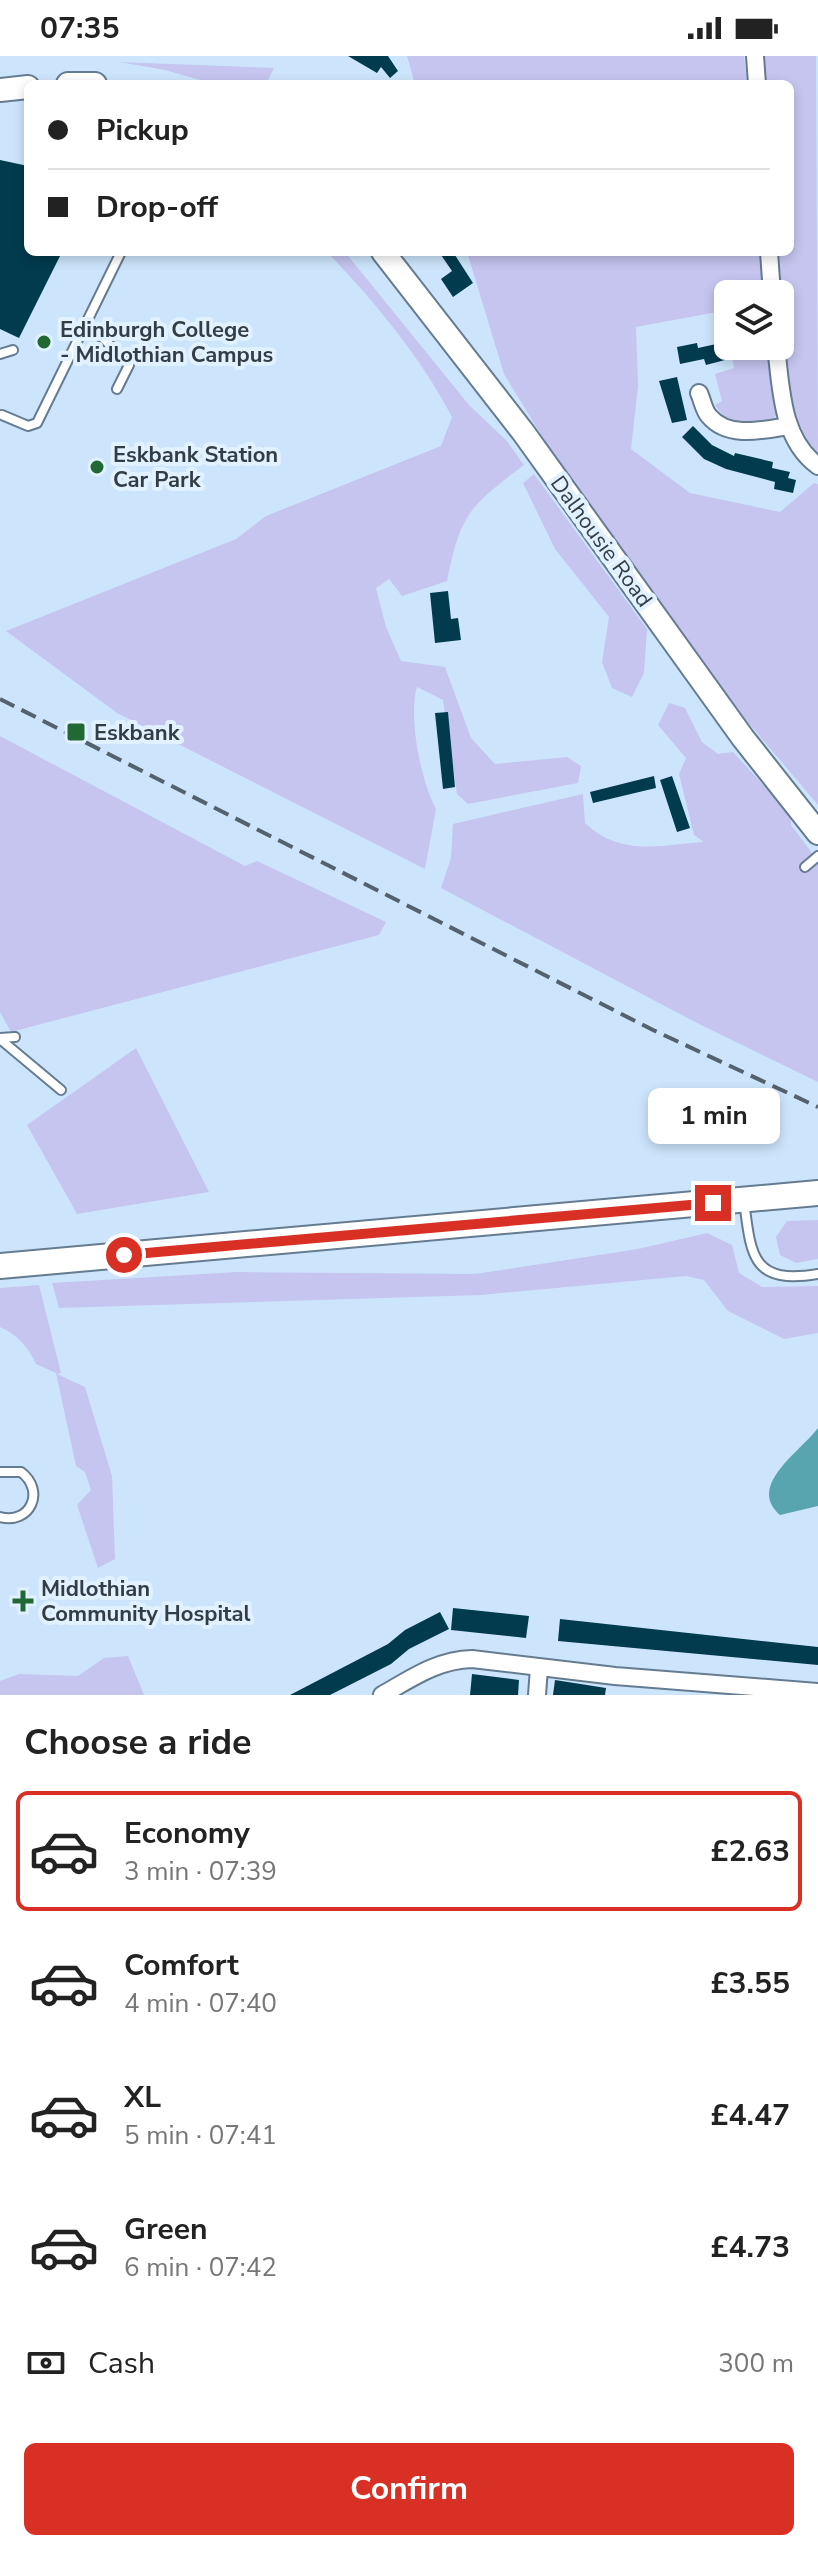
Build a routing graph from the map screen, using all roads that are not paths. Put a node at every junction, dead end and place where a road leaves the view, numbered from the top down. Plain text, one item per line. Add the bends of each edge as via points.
1 (755, 56) edge
2 (757, 80) edge
3 (24, 87) edge
4 (0, 90) edge
5 (119, 256) edge
6 (386, 256) edge
7 (769, 256) edge
8 (771, 280) edge
9 (84, 329) junction
10 (13, 350) dead end
11 (0, 354) edge
12 (778, 360) edge
13 (117, 389) dead end
14 (699, 393) dead end
15 (2, 415) edge
16 (788, 426) junction
17 (818, 466) edge
18 (818, 833) edge
19 (818, 856) edge
20 (805, 867) dead end
21 (15, 1037) dead end
22 (0, 1038) edge
23 (61, 1090) dead end
24 (818, 1193) edge
25 (743, 1200) junction
26 (0, 1266) edge
27 (818, 1274) edge
28 (0, 1472) edge
29 (0, 1517) edge
30 (539, 1668) junction
31 (615, 1676) junction
32 (742, 1690) edge
33 (392, 1692) edge
34 (818, 1692) edge
35 (537, 1695) edge
36 (613, 1695) edge

1 - 2 street
3 - 4 main road
5 - 9 lane
6 - 18 main road, Dalhousie Road via 523,432 743,738
7 - 8 street
9 - 13 lane via 102,337 129,365
9 - 15 lane via 37,423 28,426
10 - 11 lane
12 - 16 street
14 - 16 street via 709,417 735,431
16 - 17 street
19 - 20 lane
21 - 22 lane
22 - 23 lane
24 - 25 main road
25 - 26 main road
25 - 27 lane via 751,1250 767,1272 790,1279
28 - 29 lane via 21,1472 35,1496 26,1513
30 - 31 street
30 - 33 street via 452,1660
30 - 35 street
31 - 32 street
31 - 36 street
32 - 34 street

